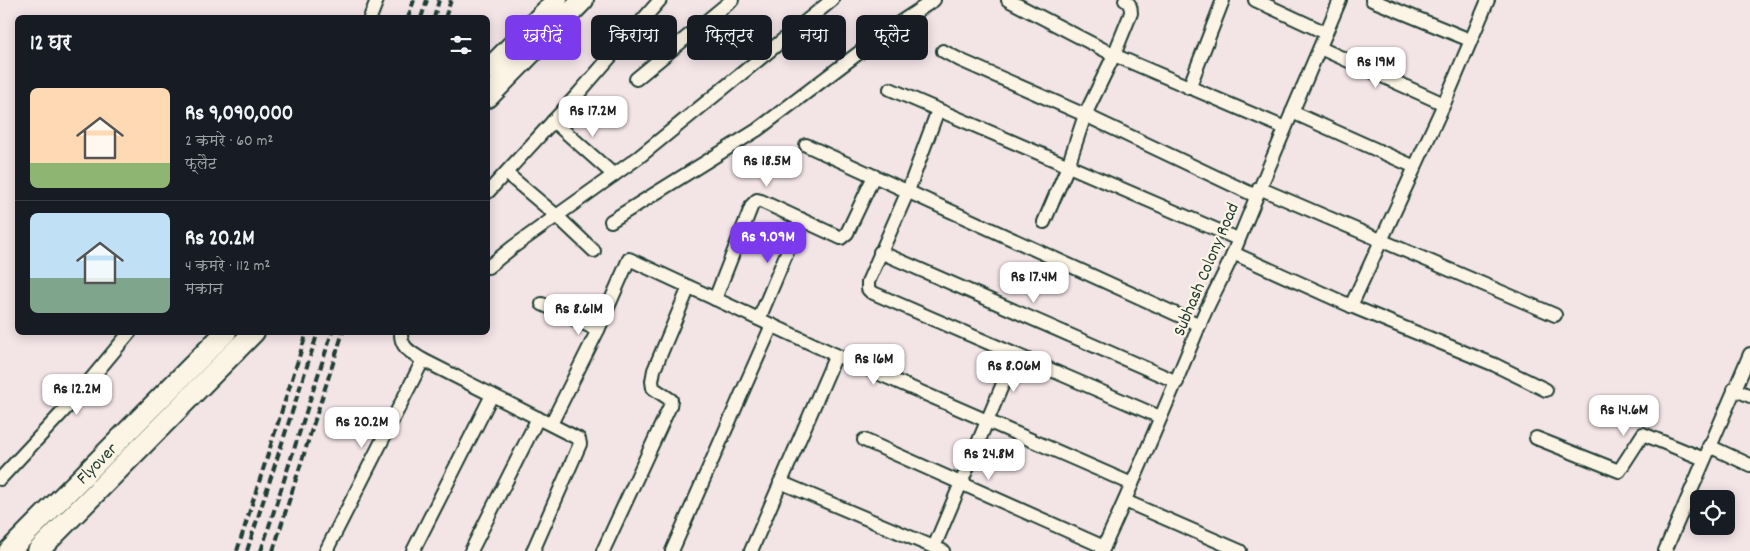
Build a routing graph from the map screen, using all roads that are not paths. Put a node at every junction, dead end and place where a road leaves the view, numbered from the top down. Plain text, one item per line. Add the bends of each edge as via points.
1 (377, 0) edge
2 (557, 0) edge
3 (583, 0) edge
4 (660, 0) edge
5 (732, 0) edge
6 (832, 0) edge
7 (932, 0) edge
8 (1008, 0) edge
9 (1124, 0) edge
10 (1223, 0) edge
11 (1255, 0) edge
12 (1340, 0) edge
13 (1372, 0) edge
14 (1488, 0) edge
15 (371, 15) edge
16 (1326, 33) junction
17 (1470, 40) junction
18 (1320, 48) junction
19 (943, 50) dead end
20 (1114, 55) junction
21 (490, 68) edge
22 (636, 79) dead end
23 (1189, 88) junction
24 (890, 89) dead end
25 (490, 95) edge
26 (1444, 104) junction
27 (938, 110) junction
28 (1292, 112) junction
29 (1085, 115) junction
30 (553, 121) junction
31 (1285, 128) junction
32 (806, 145) dead end
33 (1068, 166) junction
34 (1415, 167) junction
35 (506, 173) junction
36 (614, 175) junction
37 (874, 176) junction
38 (490, 190) edge
39 (908, 191) junction
40 (1258, 192) junction
41 (557, 216) junction
42 (801, 220) junction
43 (611, 222) dead end
44 (1044, 222) dead end
45 (1238, 239) junction
46 (1381, 240) junction
47 (594, 251) dead end
48 (880, 252) junction
49 (1233, 253) junction
50 (490, 266) edge
51 (689, 287) junction
52 (715, 299) junction
53 (542, 304) dead end
54 (1350, 306) junction
55 (1555, 315) dead end
56 (759, 319) junction
57 (772, 325) junction
58 (1200, 325) junction
59 (598, 330) junction
60 (128, 335) edge
61 (223, 335) edge
62 (251, 335) edge
63 (401, 335) edge
64 (1750, 354) edge
65 (836, 355) junction
66 (1015, 355) junction
67 (423, 360) junction
68 (1177, 382) junction
69 (1734, 389) junction
70 (1546, 390) dead end
71 (492, 395) junction
72 (1750, 396) edge
73 (1160, 417) junction
74 (538, 418) junction
75 (988, 421) junction
76 (551, 424) junction
77 (1536, 438) dead end
78 (864, 440) dead end
79 (1709, 446) junction
80 (1704, 459) junction
81 (1750, 465) edge
82 (0, 479) edge
83 (780, 482) junction
84 (962, 484) junction
85 (1132, 484) junction
86 (1124, 501) junction
87 (938, 549) edge
88 (1103, 549) edge
89 (9, 551) edge
90 (38, 551) edge
91 (326, 551) edge
92 (413, 551) edge
93 (471, 551) edge
94 (533, 551) edge
95 (603, 551) edge
96 (672, 551) edge
97 (751, 551) edge
98 (1240, 551) edge
99 (1665, 551) edge

1 - 15 street
2 - 21 highway
3 - 25 highway
4 - 30 street
5 - 22 street
6 - 36 street
7 - 43 street via 757,130
8 - 20 street
9 - 20 street via 1129,2 1131,13
10 - 23 street
11 - 16 street
12 - 16 street, Subhash Colony Road
13 - 17 street
14 - 17 street
16 - 18 street, Subhash Colony Road
17 - 26 street
18 - 26 street
18 - 28 street, Subhash Colony Road
19 - 29 street
20 - 23 street
20 - 29 street
23 - 31 street
24 - 27 street
26 - 34 street
27 - 33 street
27 - 39 street
28 - 31 street, Subhash Colony Road
28 - 34 street
29 - 33 street
29 - 40 street
30 - 35 street
30 - 36 street
31 - 40 street, Subhash Colony Road
32 - 37 street
33 - 44 street
33 - 45 street
34 - 46 street
35 - 38 street
35 - 41 street
36 - 41 street
37 - 39 street
37 - 42 street via 844,236 838,237
39 - 48 street
39 - 58 street
40 - 45 street, Subhash Colony Road
40 - 46 street
41 - 47 street
41 - 50 street
42 - 52 street via 761,200 753,203
42 - 56 street
45 - 49 street, Subhash Colony Road
46 - 54 street
46 - 55 street
48 - 66 street via 868,282 871,292
48 - 68 street
49 - 54 street
49 - 58 street, Subhash Colony Road
51 - 52 street
51 - 59 street via 629,259
51 - 95 street via 652,380 653,388 671,400 670,406
52 - 56 street
53 - 59 street
54 - 70 street via 1495,365
56 - 57 street
57 - 65 street
57 - 96 street
58 - 68 street, Subhash Colony Road
59 - 76 street
60 - 82 street via 71,403
61 - 89 highway, Flyover
62 - 90 highway, Flyover
63 - 67 street via 405,349
64 - 69 street
65 - 75 street
65 - 83 street
66 - 73 street
66 - 75 street
67 - 71 street
67 - 91 street
68 - 73 street, Subhash Colony Road
69 - 72 street
69 - 79 street
71 - 74 street
71 - 92 street
73 - 85 street, Subhash Colony Road
74 - 76 street
74 - 93 street
75 - 84 street
75 - 85 street
76 - 94 street via 579,439 580,444
77 - 80 street via 1619,471 1643,434
78 - 84 street
79 - 80 street
79 - 81 street
80 - 99 street
83 - 87 street
83 - 97 street
84 - 87 street
84 - 88 street
85 - 86 street, Subhash Colony Road
86 - 88 street, Subhash Colony Road
86 - 98 street

